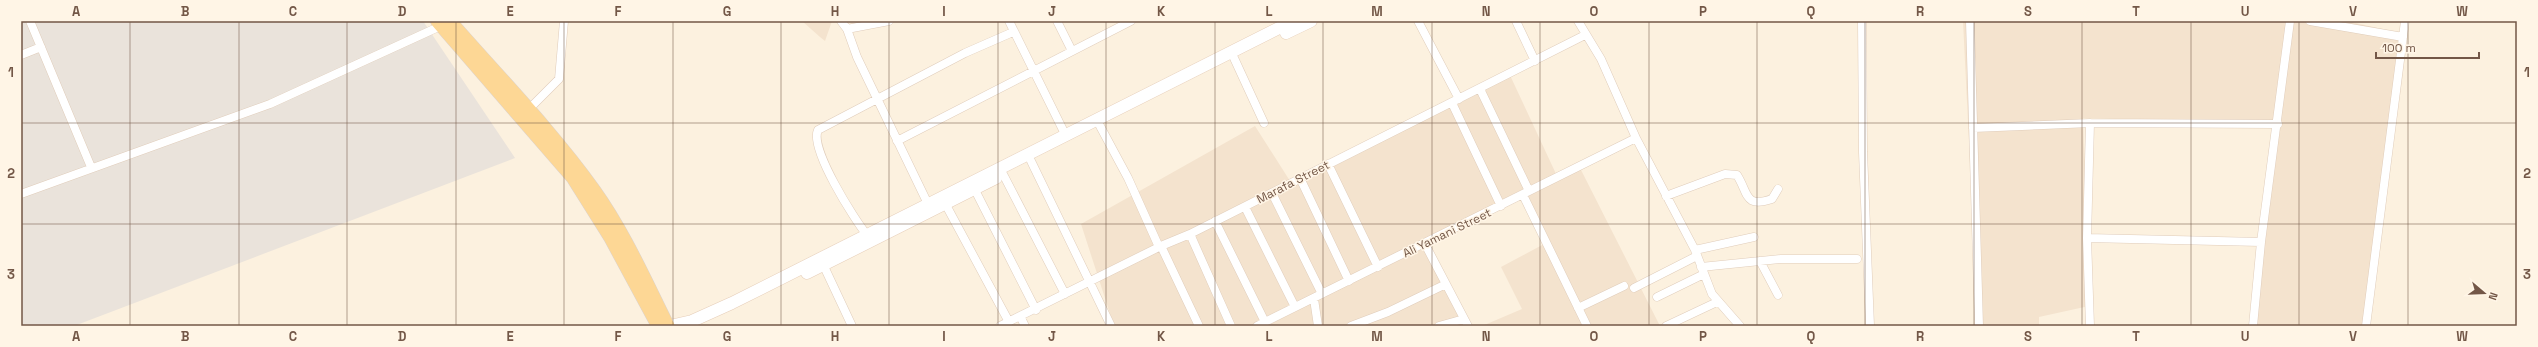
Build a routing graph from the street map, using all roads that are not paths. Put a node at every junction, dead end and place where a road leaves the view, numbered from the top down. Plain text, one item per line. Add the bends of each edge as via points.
1 (30, 21) edge
2 (564, 21) edge
3 (841, 21) edge
4 (889, 21) edge
5 (1008, 21) edge
6 (1057, 21) edge
7 (1131, 21) edge
8 (1293, 21) edge
9 (1311, 21) edge
10 (1418, 21) edge
11 (1516, 21) edge
12 (1578, 21) edge
13 (1862, 21) edge
14 (1970, 21) edge
15 (2290, 21) edge
16 (2310, 21) edge
17 (2405, 21) edge
18 (444, 22) edge
19 (847, 26) edge
20 (1013, 32) junction
21 (1585, 35) junction
22 (2403, 37) junction
23 (41, 47) junction
24 (1072, 50) junction
25 (21, 55) edge
26 (1234, 58) junction
27 (1535, 62) junction
28 (1035, 72) junction
29 (1480, 89) junction
30 (878, 100) junction
31 (1455, 101) junction
32 (528, 110) junction
33 (1264, 123) dead end
34 (2090, 124) junction
35 (2278, 124) junction
36 (1100, 126) junction
37 (1973, 128) junction
38 (1066, 136) junction
39 (1636, 138) junction
40 (897, 141) junction
41 (1031, 161) junction
42 (1328, 164) junction
43 (91, 168) junction
44 (1004, 174) junction
45 (1300, 178) junction
46 (1778, 189) dead end
47 (975, 190) junction
48 (1272, 193) junction
49 (1526, 193) junction
50 (21, 194) edge
51 (1666, 196) junction
52 (928, 204) junction
53 (946, 205) junction
54 (1500, 206) junction
55 (1246, 207) junction
56 (1215, 221) junction
57 (1190, 234) junction
58 (866, 235) junction
59 (1754, 237) dead end
60 (2087, 238) junction
61 (2261, 242) junction
62 (1425, 244) junction
63 (1160, 246) junction
64 (622, 249) junction
65 (1696, 253) junction
66 (1857, 259) dead end
67 (1760, 261) junction
68 (821, 262) junction
69 (1378, 267) junction
70 (1702, 270) junction
71 (1349, 281) junction
72 (1088, 283) junction
73 (1446, 284) junction
74 (1624, 286) dead end
75 (1634, 288) dead end
76 (1065, 294) junction
77 (1322, 294) junction
78 (1778, 295) dead end
79 (1657, 298) dead end
80 (1314, 299) junction
81 (1717, 302) junction
82 (1295, 307) junction
83 (1578, 308) junction
84 (1036, 310) junction
85 (1020, 316) junction
86 (1009, 322) junction
87 (1466, 323) edge
88 (1261, 324) edge
89 (1736, 324) edge
90 (658, 326) edge
91 (670, 326) edge
92 (700, 326) edge
93 (852, 326) edge
94 (1000, 326) edge
95 (1025, 326) edge
96 (1111, 326) edge
97 (1199, 326) edge
98 (1231, 326) edge
99 (1318, 326) edge
100 (1351, 326) edge
101 (1439, 326) edge
102 (1587, 326) edge
103 (1666, 326) edge
104 (1870, 326) edge
105 (1979, 326) edge
106 (2090, 326) edge
107 (2253, 326) edge
108 (2366, 326) edge

1 - 23 street
2 - 32 street via 559,79
3 - 19 street
4 - 19 street
5 - 20 street
6 - 24 street
7 - 24 street
8 - 38 main road
9 - 26 main road
10 - 31 street
11 - 27 street
12 - 21 street
13 - 104 street via 1863,152
14 - 37 street
15 - 35 street
16 - 22 street
17 - 22 street
18 - 32 main road
18 - 43 street via 270,104
18 - 64 main road via 570,173
19 - 30 street via 857,57
20 - 28 street
20 - 30 street via 965,53
21 - 27 street, Marafa Street
21 - 39 street via 1601,59
22 - 108 street
23 - 25 street
23 - 43 street
24 - 28 street
26 - 33 street
26 - 36 main road
27 - 29 street, Marafa Street
28 - 38 street
28 - 40 street
29 - 31 street, Marafa Street
29 - 49 street
30 - 40 street
30 - 58 street via 818,130 815,138 850,212
31 - 42 street, Marafa Street
31 - 54 street
32 - 64 main road via 595,191
34 - 35 street
34 - 37 street
34 - 60 street
35 - 61 street
36 - 41 main road
36 - 63 street
37 - 105 street
38 - 52 main road
39 - 49 street, Ali Yamani Street
39 - 51 street
40 - 52 street
41 - 44 main road
41 - 72 street
42 - 45 street, Marafa Street
42 - 69 street
43 - 50 street
44 - 47 main road
44 - 76 street
45 - 48 street, Marafa Street
45 - 71 street
46 - 51 street via 1772,199 1756,203 1750,200 1737,175 1725,174
47 - 53 main road
47 - 84 street
48 - 55 street, Marafa Street
48 - 77 street
49 - 54 street, Ali Yamani Street
49 - 83 street
51 - 65 street
52 - 58 main road
53 - 68 main road
53 - 86 street
54 - 62 street, Ali Yamani Street
55 - 56 street, Marafa Street
55 - 82 street
56 - 57 street, Marafa Street
56 - 88 street
57 - 63 street, Marafa Street
57 - 98 street
58 - 68 main road
59 - 65 street
60 - 61 street
60 - 106 street
61 - 107 street
62 - 69 street, Ali Yamani Street
62 - 73 street
63 - 72 street, Marafa Street
63 - 97 street
64 - 90 main road
64 - 91 main road
65 - 70 street
65 - 75 street
66 - 67 street
67 - 70 street
67 - 78 street
68 - 91 main road via 692,322
68 - 92 main road
68 - 93 street
69 - 71 street, Ali Yamani Street
70 - 79 street
70 - 81 street
71 - 77 street, Ali Yamani Street
72 - 76 street, Marafa Street
72 - 96 street
73 - 87 street
73 - 100 street via 1388,312
74 - 83 street
76 - 84 street, Marafa Street
77 - 80 street, Ali Yamani Street
80 - 82 street, Ali Yamani Street
80 - 99 street
81 - 89 street
81 - 103 street
82 - 88 street, Ali Yamani Street
83 - 102 street
84 - 85 street, Marafa Street
85 - 86 street, Marafa Street
85 - 95 street
86 - 94 street, Marafa Street
87 - 101 street

